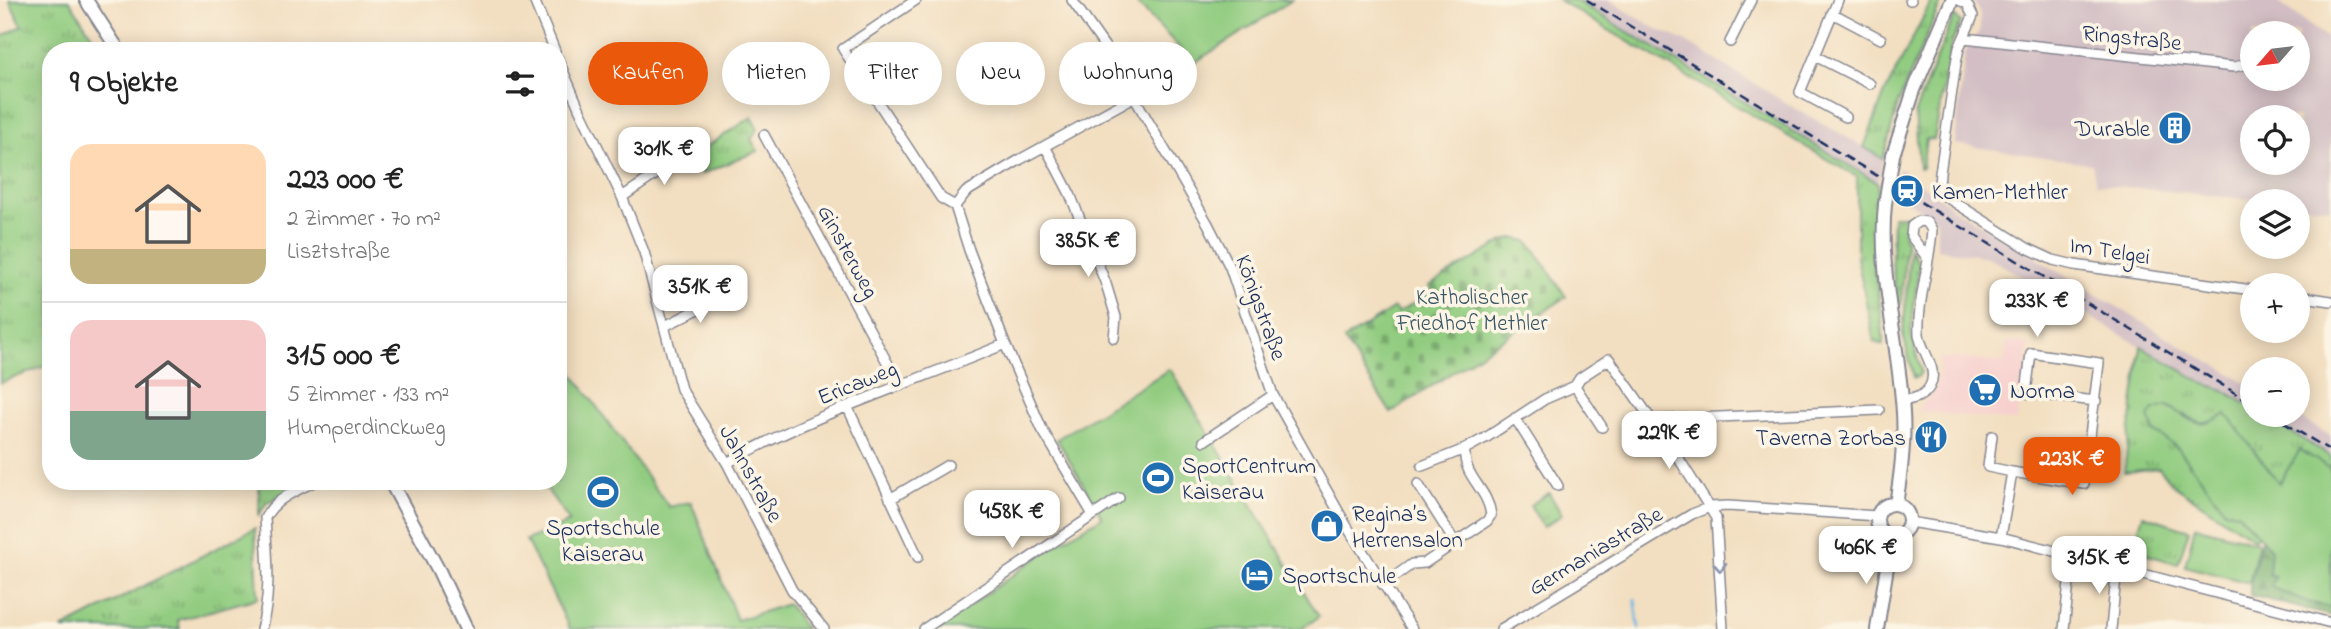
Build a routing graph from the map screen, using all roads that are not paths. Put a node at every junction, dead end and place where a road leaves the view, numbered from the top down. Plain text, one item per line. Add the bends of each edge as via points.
1 (86, 0) edge
2 (534, 0) edge
3 (916, 0) edge
4 (1072, 0) edge
5 (1751, 0) edge
6 (1839, 0) edge
7 (1952, 0) edge
8 (1959, 0) edge
9 (1832, 13) junction
10 (1964, 38) junction
11 (1881, 39) dead end
12 (113, 42) edge
13 (551, 42) edge
14 (1101, 42) edge
15 (1730, 42) dead end
16 (1815, 56) junction
17 (2240, 66) edge
18 (567, 80) edge
19 (1870, 84) dead end
20 (1119, 105) edge
21 (1139, 105) edge
22 (1846, 117) dead end
23 (764, 135) dead end
24 (1045, 146) junction
25 (689, 152) dead end
26 (622, 197) junction
27 (955, 206) junction
28 (1928, 259) dead end
29 (2240, 288) edge
30 (720, 298) dead end
31 (2310, 298) edge
32 (2331, 301) edge
33 (666, 326) junction
34 (1114, 338) dead end
35 (1005, 344) junction
36 (900, 386) junction
37 (1576, 386) junction
38 (1273, 395) junction
39 (1902, 401) junction
40 (2096, 401) junction
41 (847, 406) junction
42 (1879, 410) dead end
43 (1515, 418) junction
44 (1650, 420) junction
45 (1602, 427) dead end
46 (1992, 436) dead end
47 (1204, 441) dead end
48 (1465, 449) junction
49 (727, 463) junction
50 (948, 465) dead end
51 (1422, 466) dead end
52 (2012, 472) junction
53 (1418, 484) dead end
54 (1558, 486) dead end
55 (298, 490) edge
56 (395, 490) edge
57 (1119, 498) dead end
58 (890, 499) junction
59 (1896, 504) junction
60 (1710, 507) junction
61 (1093, 515) junction
62 (1877, 516) junction
63 (1909, 522) junction
64 (1892, 536) junction
65 (2001, 537) junction
66 (1456, 544) junction
67 (2072, 555) junction
68 (918, 557) dead end
69 (2117, 566) junction
70 (1383, 585) junction
71 (2331, 622) edge
72 (261, 629) edge
73 (466, 629) edge
74 (824, 629) edge
75 (924, 629) edge
76 (1412, 629) edge
77 (1501, 629) edge
78 (1723, 629) edge
79 (1877, 629) edge
80 (2064, 629) edge
81 (2110, 629) edge

1 - 12 main road
2 - 13 street
3 - 27 street via 843,49 942,198
4 - 14 street, Königstraße
5 - 15 street
6 - 9 street
7 - 39 main road, bridge via 1910,100 1885,204 1883,249
8 - 10 street via 1973,16
9 - 11 street
9 - 16 street
10 - 17 street, Ringstraße
10 - 29 street, Im Telgei via 1956,63 1940,173 1940,190 1948,198 2053,260
16 - 19 street
16 - 22 street via 1800,92
18 - 26 street, Jahnstraße
20 - 24 street
21 - 38 street, Königstraße via 1225,256
23 - 36 street, Ginsterweg
24 - 27 street via 966,192
24 - 34 street via 1107,284 1116,317
25 - 26 street
26 - 33 street, Jahnstraße
27 - 35 street
28 - 39 street via 1919,335 1932,378 1920,396
30 - 33 street
31 - 32 street
33 - 49 street, Jahnstraße via 681,389
35 - 36 street, Ericaweg
35 - 61 street via 1042,429
36 - 41 street, Ericaweg
37 - 43 street
37 - 44 street via 1580,378 1609,359
37 - 45 street
38 - 47 street
38 - 70 street, Königstraße
39 - 59 main road
40 - 40 street via 2099,363 2031,354 2026,393
40 - 52 street via 2084,484
41 - 49 street, Ericaweg
41 - 58 street
42 - 44 street
43 - 48 street
43 - 54 street
44 - 60 street
46 - 52 street via 1988,467
48 - 51 street
48 - 66 street via 1463,462 1490,505 1491,515
49 - 74 street, Jahnstraße via 792,590
50 - 58 street
52 - 65 street
53 - 66 street
55 - 72 street via 276,502 265,518 267,583
56 - 73 main road
57 - 61 street
58 - 68 street
59 - 62 main road via 1882,508
59 - 63 main road via 1905,508
60 - 62 street, Germaniastraße
60 - 77 street, Germaniastraße
60 -> 78 street via 1716,518
61 - 75 street
62 - 64 main road via 1878,527
63 - 64 main road via 1905,531
63 - 65 street
64 - 79 main road
65 - 67 street
66 - 70 street
67 - 69 street
67 - 80 street
69 - 71 street
69 - 81 street
70 - 76 street, Königstraße

